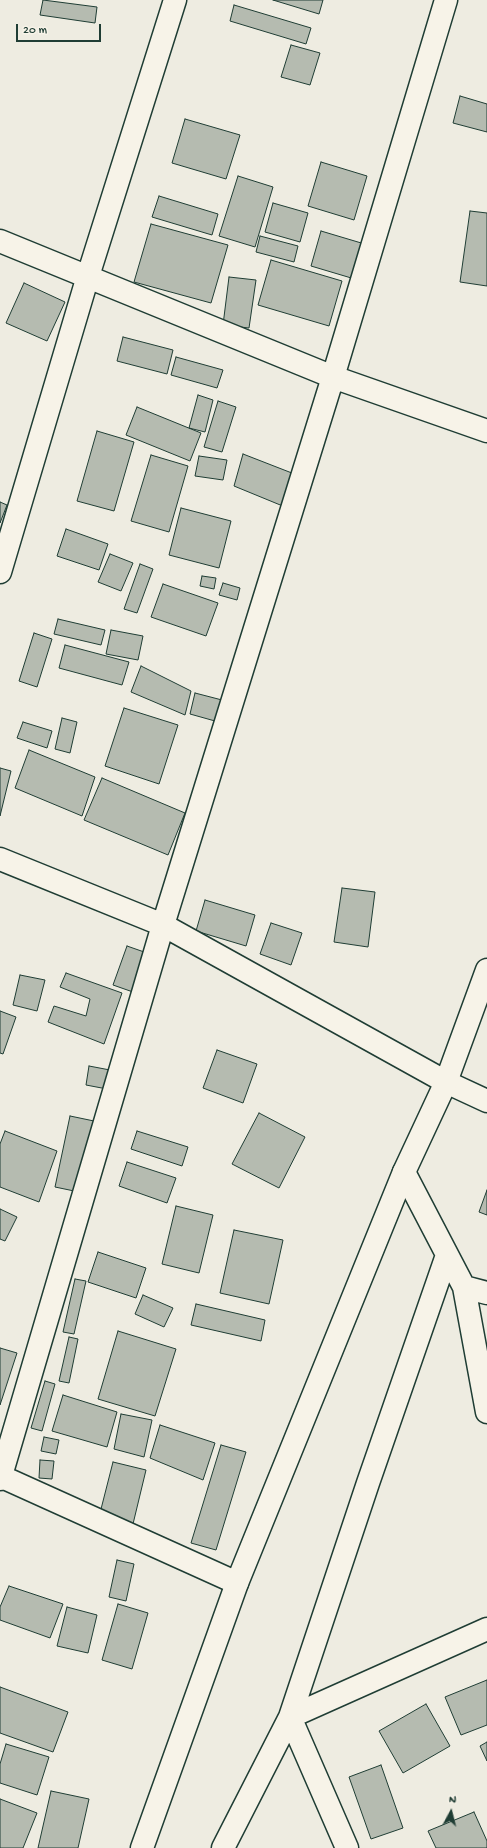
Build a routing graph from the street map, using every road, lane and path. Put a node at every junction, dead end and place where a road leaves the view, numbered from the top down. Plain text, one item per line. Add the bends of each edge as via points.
1 (175, 0) edge
2 (446, 0) edge
3 (0, 241) edge
4 (88, 276) junction
5 (333, 377) junction
6 (487, 431) edge
7 (0, 572) edge
8 (0, 859) edge
9 (163, 925) junction
10 (487, 970) edge
11 (446, 1082) junction
12 (487, 1101) edge
13 (404, 1172) junction
14 (447, 1256) junction
15 (464, 1287) junction
16 (487, 1293) edge
17 (487, 1412) edge
18 (0, 1477) edge
19 (237, 1583) junction
20 (487, 1629) edge
21 (290, 1717) junction
22 (142, 1848) edge
23 (223, 1848) edge
24 (347, 1848) edge

1 - 4 main road
2 - 5 main road
3 - 4 main road
4 - 5 main road
4 - 7 main road
5 - 6 main road
5 - 9 main road
8 - 9 main road
9 - 11 main road
9 - 18 main road
10 - 11 main road
11 - 12 main road
11 - 13 main road
13 - 14 main road
13 - 19 main road
14 - 15 main road
14 - 21 main road
15 - 16 main road
15 - 17 main road
18 - 19 main road
19 - 22 main road
20 - 21 main road
21 - 23 main road
21 - 24 main road

